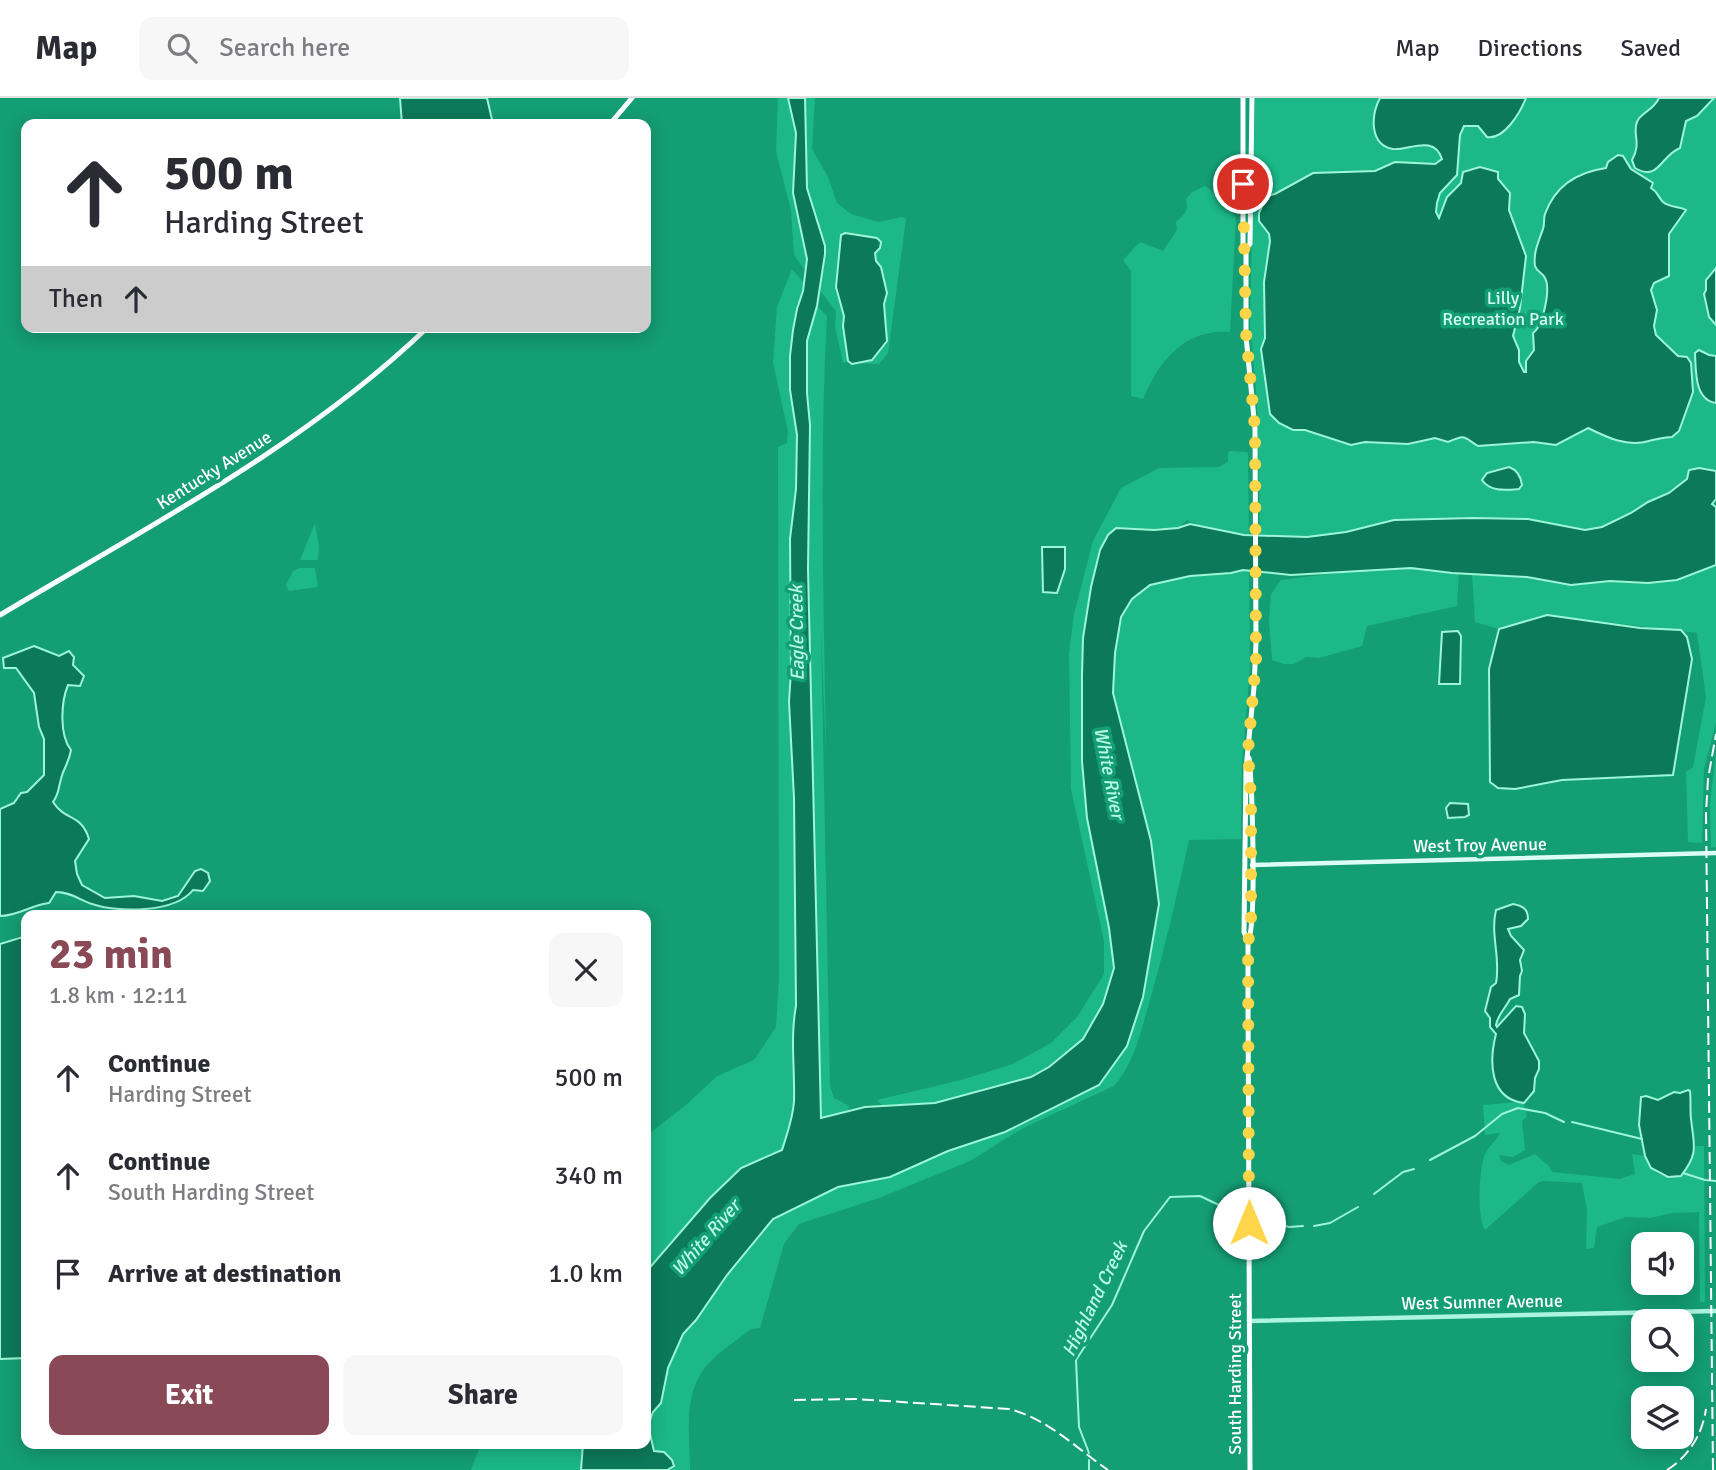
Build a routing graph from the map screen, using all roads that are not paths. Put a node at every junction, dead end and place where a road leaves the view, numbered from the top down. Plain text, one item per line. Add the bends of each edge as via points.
1 (632, 98) edge
2 (1243, 98) edge
3 (1252, 98) edge
4 (614, 119) edge
5 (1246, 249) junction
6 (421, 333) edge
7 (0, 615) edge
8 (1716, 853) edge
9 (1248, 865) junction
10 (1716, 1311) edge
11 (1249, 1321) junction
12 (1250, 1470) edge

1 - 4 main road
2 - 5 main road via 1242,244
3 - 5 main road via 1250,244
5 - 9 main road, South Harding Street via 1246,333 1254,416 1255,619 1246,769
6 - 7 main road, Kentucky Avenue via 360,387 288,440
8 - 9 main road, West Troy Avenue
9 - 11 main road, South Harding Street
10 - 11 street, West Sumner Avenue
11 - 12 main road, South Harding Street

